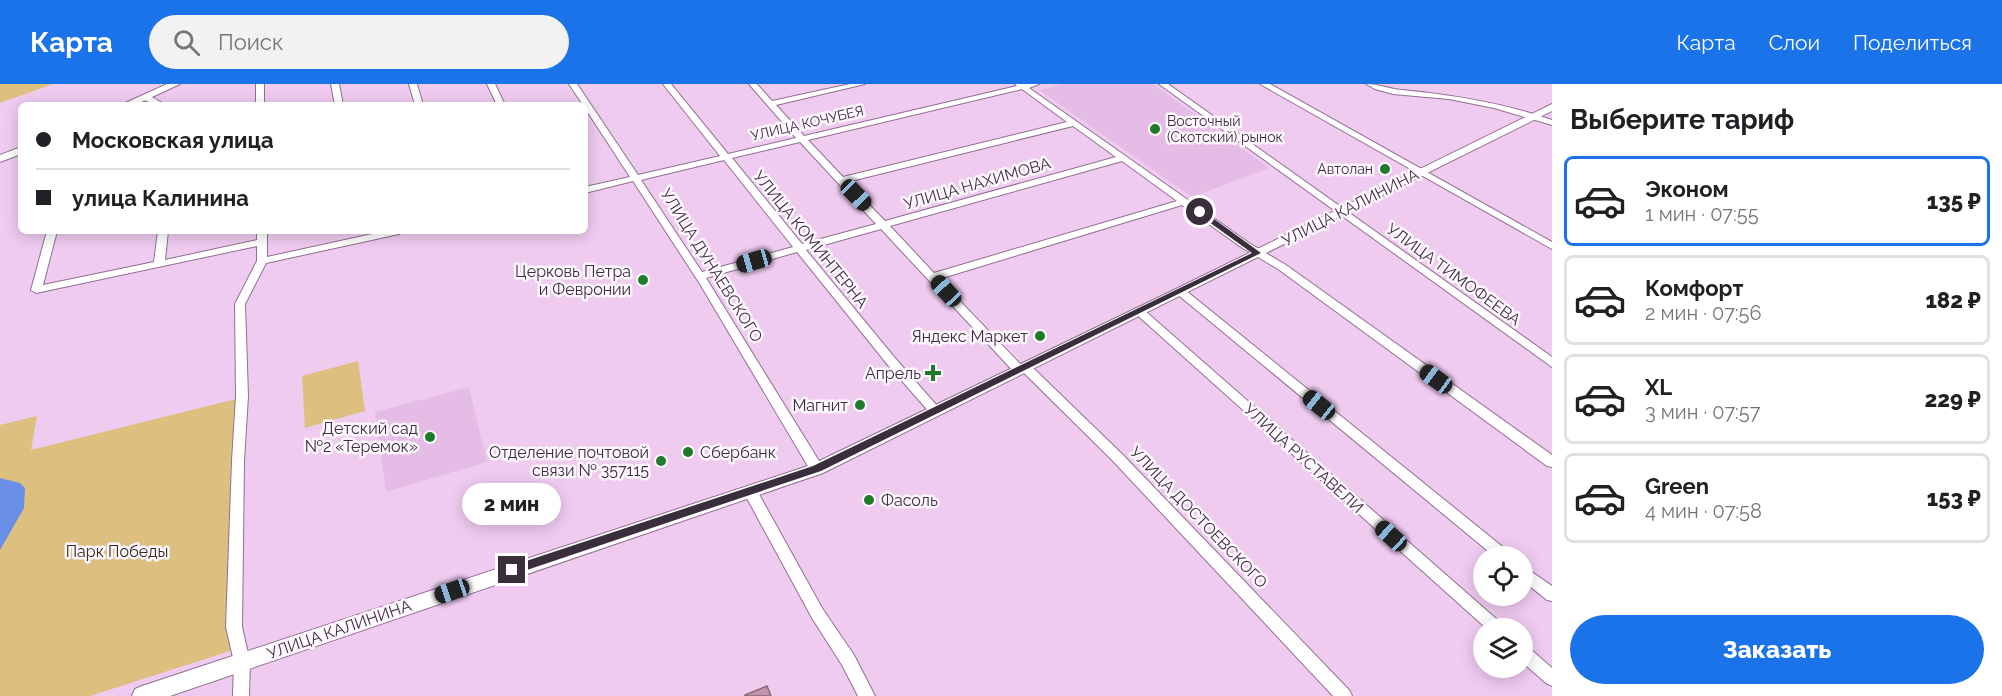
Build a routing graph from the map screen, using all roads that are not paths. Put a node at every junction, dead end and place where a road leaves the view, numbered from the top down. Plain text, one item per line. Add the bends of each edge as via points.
1 (174, 84) edge
2 (260, 84) edge
3 (335, 84) edge
4 (413, 84) edge
5 (491, 84) edge
6 (573, 84) edge
7 (667, 84) edge
8 (753, 84) edge
9 (861, 84) edge
10 (1035, 84) edge
11 (1163, 84) edge
12 (1264, 84) edge
13 (1370, 84) edge
14 (1021, 85) edge
15 (145, 97) junction
16 (133, 102) edge
17 (156, 102) edge
18 (260, 102) edge
19 (338, 102) edge
20 (419, 102) edge
21 (500, 102) edge
22 (585, 102) edge
23 (772, 103) junction
24 (588, 106) edge
25 (1552, 107) edge
26 (1534, 116) junction
27 (1075, 123) junction
28 (1552, 123) edge
29 (801, 138) junction
30 (18, 151) edge
31 (725, 156) junction
32 (1124, 158) junction
33 (0, 159) edge
34 (1420, 171) junction
35 (636, 178) junction
36 (843, 180) junction
37 (588, 189) edge
38 (1185, 201) junction
39 (1342, 211) junction
40 (884, 225) junction
41 (51, 234) edge
42 (163, 234) edge
43 (363, 235) edge
44 (262, 237) edge
45 (1552, 246) edge
46 (800, 248) junction
47 (1257, 253) junction
48 (262, 261) junction
49 (159, 263) junction
50 (700, 276) junction
51 (933, 277) junction
52 (1181, 292) junction
53 (1140, 312) junction
54 (1552, 363) edge
55 (1022, 368) junction
56 (935, 411) junction
57 (1552, 462) edge
58 (817, 469) junction
59 (750, 491) junction
60 (1492, 546) edge
61 (1533, 580) edge
62 (1552, 595) edge
63 (1485, 618) edge
64 (242, 662) junction
65 (1533, 662) edge
66 (1552, 678) edge
67 (142, 696) edge
68 (241, 696) edge
69 (867, 696) edge
70 (1344, 696) edge

1 - 15 main road
2 - 18 street
3 - 19 street
4 - 20 street
5 - 21 street
6 - 22 street, УЛИЦА ДУНАЕВСКОГО
7 - 31 street, УЛИЦА КОМИНТЕРНА
8 - 23 street, УЛИЦА ДОСТОЕВСКОГО
9 - 23 street
10 - 14 street, УЛИЦА КОЧУБЕЯ
11 - 39 street, УЛИЦА ТИМОФЕЕВА
12 - 34 street
13 - 26 street via 1392,92 1433,95
14 - 27 street
14 - 29 street, УЛИЦА КОЧУБЕЯ
15 - 16 main road
15 - 17 street
23 - 29 street, УЛИЦА ДОСТОЕВСКОГО
24 - 35 street, УЛИЦА ДУНАЕВСКОГО
25 - 26 main road, УЛИЦА КАЛИНИНА
26 - 28 street
26 - 34 main road, УЛИЦА КАЛИНИНА
27 - 32 street
27 - 36 street
29 - 31 street, УЛИЦА КОЧУБЕЯ
29 - 36 street, УЛИЦА ДОСТОЕВСКОГО
30 - 33 main road
31 - 35 street, УЛИЦА КОЧУБЕЯ
31 - 46 street, УЛИЦА КОМИНТЕРНА
32 - 38 street
32 - 40 street, УЛИЦА НАХИМОВА
34 - 39 main road, УЛИЦА КАЛИНИНА
34 - 45 street
35 - 37 street, УЛИЦА КОЧУБЕЯ
35 - 50 street, УЛИЦА ДУНАЕВСКОГО
36 - 40 street, УЛИЦА ДОСТОЕВСКОГО
38 - 47 street
38 - 51 street
39 - 47 main road, УЛИЦА КАЛИНИНА
39 - 54 street, УЛИЦА ТИМОФЕЕВА
40 - 46 street, УЛИЦА НАХИМОВА
40 - 51 street, УЛИЦА ДОСТОЕВСКОГО
41 - 49 street via 36,290
42 - 49 street
43 - 48 street
44 - 48 street
44 - 49 street
46 - 50 street, УЛИЦА НАХИМОВА
46 - 56 street, УЛИЦА КОМИНТЕРНА
47 - 52 main road, УЛИЦА КАЛИНИНА
47 - 57 street
48 - 64 street via 240,304 242,396 234,627
50 - 58 street, УЛИЦА ДУНАЕВСКОГО
51 - 55 street, УЛИЦА ДОСТОЕВСКОГО
52 - 53 main road, УЛИЦА КАЛИНИНА
52 - 60 street
53 - 55 main road, УЛИЦА КАЛИНИНА
53 - 63 street, УЛИЦА РУСТАВЕЛИ
55 - 56 main road, УЛИЦА КАЛИНИНА
55 - 70 street, УЛИЦА ДОСТОЕВСКОГО via 1117,456
56 - 58 main road, УЛИЦА КАЛИНИНА
58 - 59 main road, УЛИЦА КАЛИНИНА
59 - 64 main road, УЛИЦА КАЛИНИНА
59 - 69 street
61 - 62 street
64 - 67 main road, УЛИЦА КАЛИНИНА
64 - 68 street
65 - 66 street

